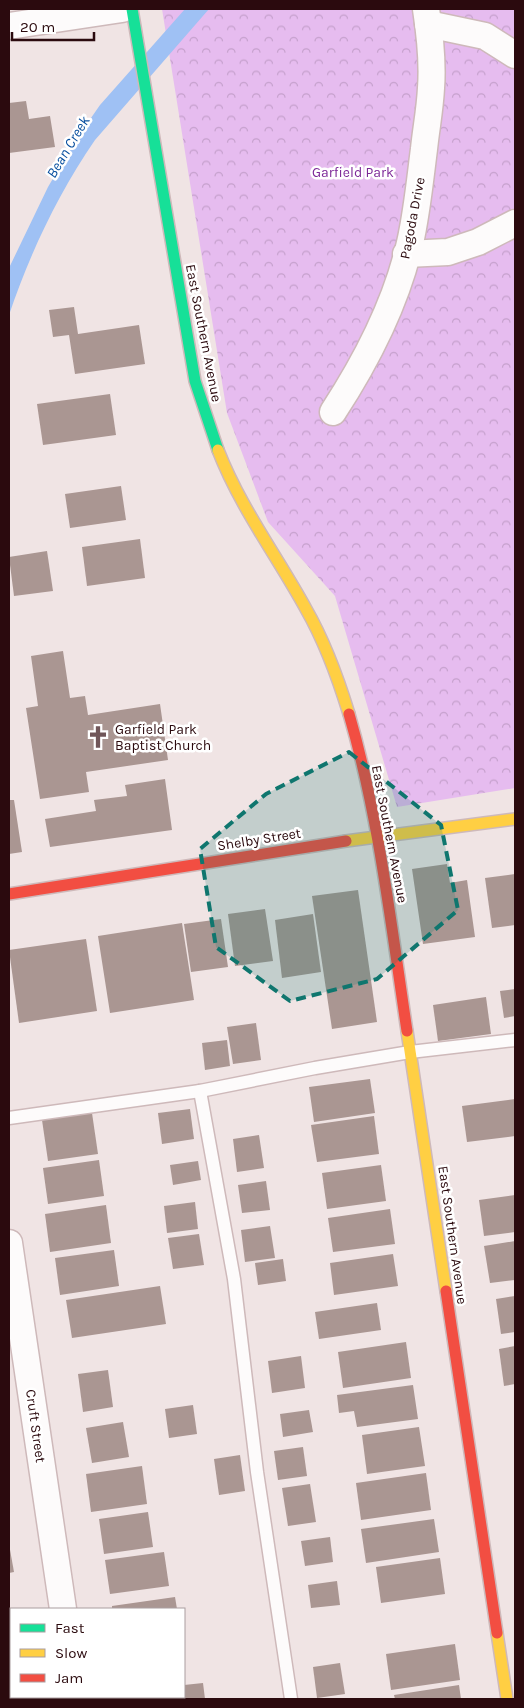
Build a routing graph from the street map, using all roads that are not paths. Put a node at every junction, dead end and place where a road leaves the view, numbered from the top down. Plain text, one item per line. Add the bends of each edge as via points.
1 (122, 9) edge
2 (132, 9) edge
3 (427, 17) edge
4 (9, 26) edge
5 (515, 55) edge
6 (515, 223) edge
7 (406, 254) junction
8 (333, 412) dead end
9 (515, 819) edge
10 (377, 837) junction
11 (9, 894) edge
12 (515, 1040) edge
13 (410, 1052) junction
14 (200, 1091) junction
15 (9, 1118) edge
16 (9, 1243) edge
17 (63, 1608) edge
18 (291, 1699) edge
19 (507, 1699) edge

1 - 4 street
2 - 10 street, East Southern Avenue via 195,381 206,419 237,492 305,607 326,650 349,715
3 - 5 street via 485,36
3 - 7 street, Pagoda Drive via 431,88 418,198
6 - 7 street via 478,242 448,252
7 - 8 street, Pagoda Drive via 379,331 354,381
9 - 10 street, Shelby Street
10 - 11 street, Shelby Street
10 - 13 street, East Southern Avenue
12 - 13 lane
13 - 14 lane
13 - 19 street, East Southern Avenue
14 - 15 lane
14 - 18 lane via 234,1279 257,1472
16 - 17 street, Cruft Street

